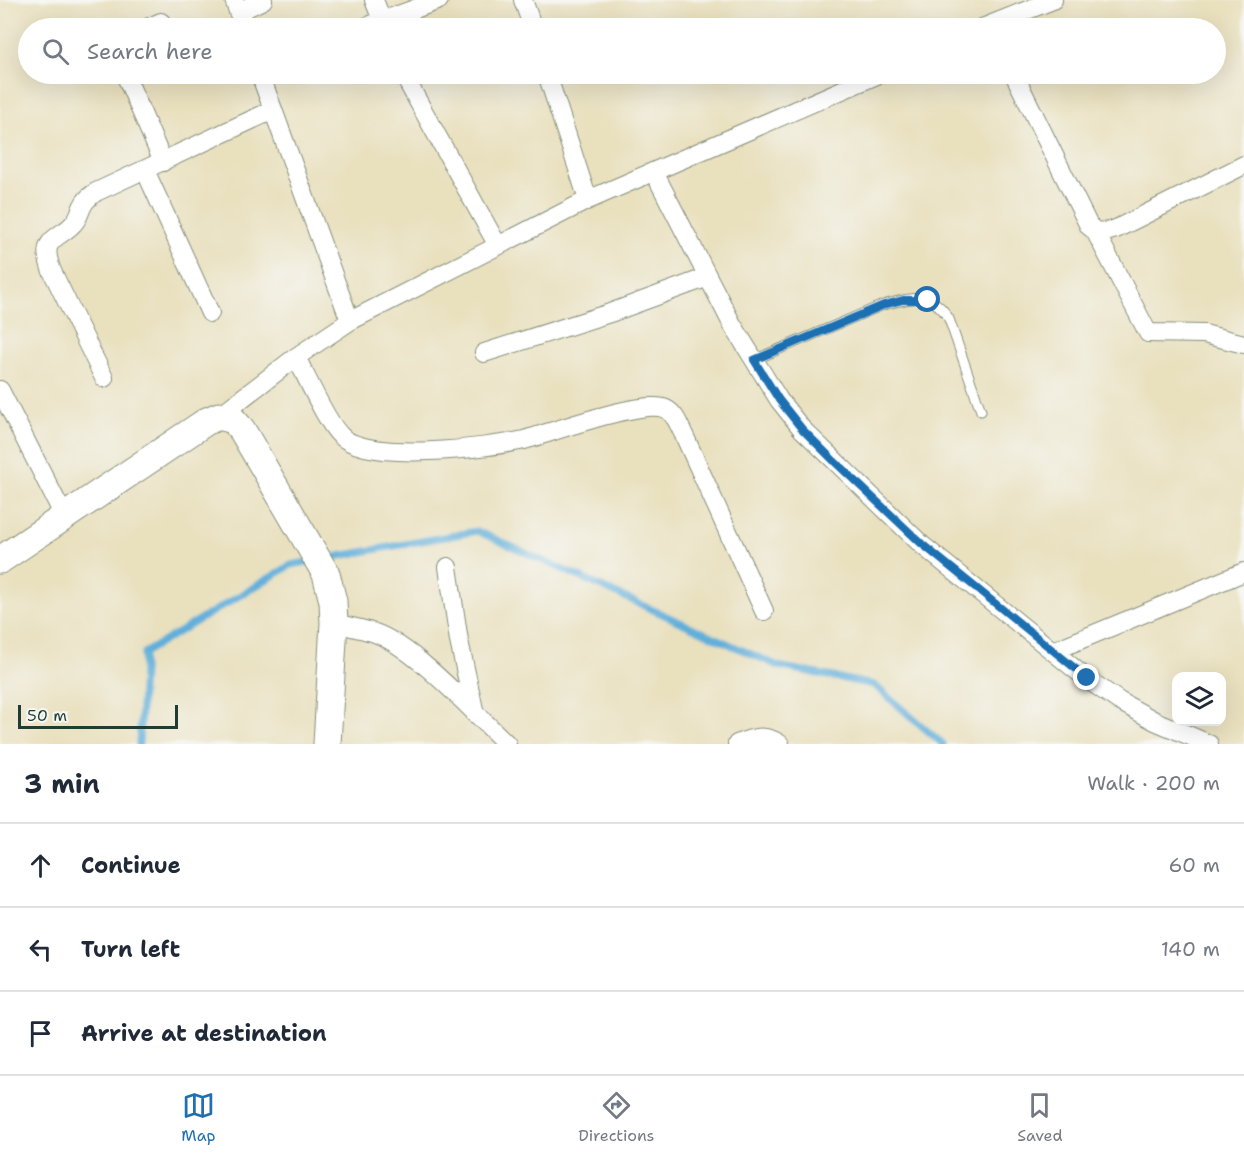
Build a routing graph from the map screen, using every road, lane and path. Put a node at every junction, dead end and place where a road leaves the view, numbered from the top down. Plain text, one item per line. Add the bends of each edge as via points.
1 (263, 0) edge
2 (374, 0) edge
3 (439, 0) edge
4 (524, 0) edge
5 (1049, 1) edge
6 (238, 14) edge
7 (381, 18) edge
8 (397, 18) edge
9 (530, 18) edge
10 (1009, 18) edge
11 (129, 84) edge
12 (264, 84) edge
13 (409, 84) edge
14 (550, 84) edge
15 (856, 84) edge
16 (1019, 84) edge
17 (273, 110) junction
18 (163, 162) junction
19 (1244, 165) edge
20 (145, 170) junction
21 (654, 172) junction
22 (588, 200) junction
23 (1095, 231) junction
24 (498, 246) junction
25 (708, 277) junction
26 (210, 312) dead end
27 (350, 321) junction
28 (1244, 344) edge
29 (484, 353) dead end
30 (296, 357) junction
31 (754, 360) junction
32 (104, 378) dead end
33 (0, 390) edge
34 (981, 411) dead end
35 (219, 416) junction
36 (64, 516) junction
37 (0, 560) edge
38 (448, 567) dead end
39 (1244, 572) edge
40 (764, 611) dead end
41 (334, 623) junction
42 (1053, 651) junction
43 (475, 714) junction
44 (327, 744) edge
45 (507, 744) edge
46 (737, 744) edge
47 (780, 744) edge
48 (1209, 744) edge

1 - 6 street
2 - 7 street
3 - 8 street
4 - 9 street
5 - 10 street
11 - 18 street
12 - 17 street
13 - 24 street
14 - 22 street
15 - 21 street
16 - 23 street
17 - 18 street
17 - 27 street
18 - 20 street
19 - 23 street via 1116,229
20 - 26 street
20 - 32 street via 86,198 73,225 50,243 46,253
21 - 22 street
21 - 25 street
22 - 24 street
23 - 28 street via 1148,333 1204,334
24 - 27 street
25 - 29 street
25 - 31 street
27 - 30 street
30 - 35 street
30 - 40 street via 341,437 354,445 382,451 483,447 631,411 659,407 667,410 684,435
31 - 34 lane via 884,305 928,300 942,307 949,319
31 - 42 street via 791,415 834,461 922,544
33 - 36 street
35 - 36 street
35 - 41 street via 233,420 242,430 326,574
36 - 37 street
38 - 43 street
39 - 42 street
41 - 43 street via 376,634 397,646
41 - 44 street
42 - 48 street via 1119,701
43 - 45 street
46 - 47 street via 763,736

